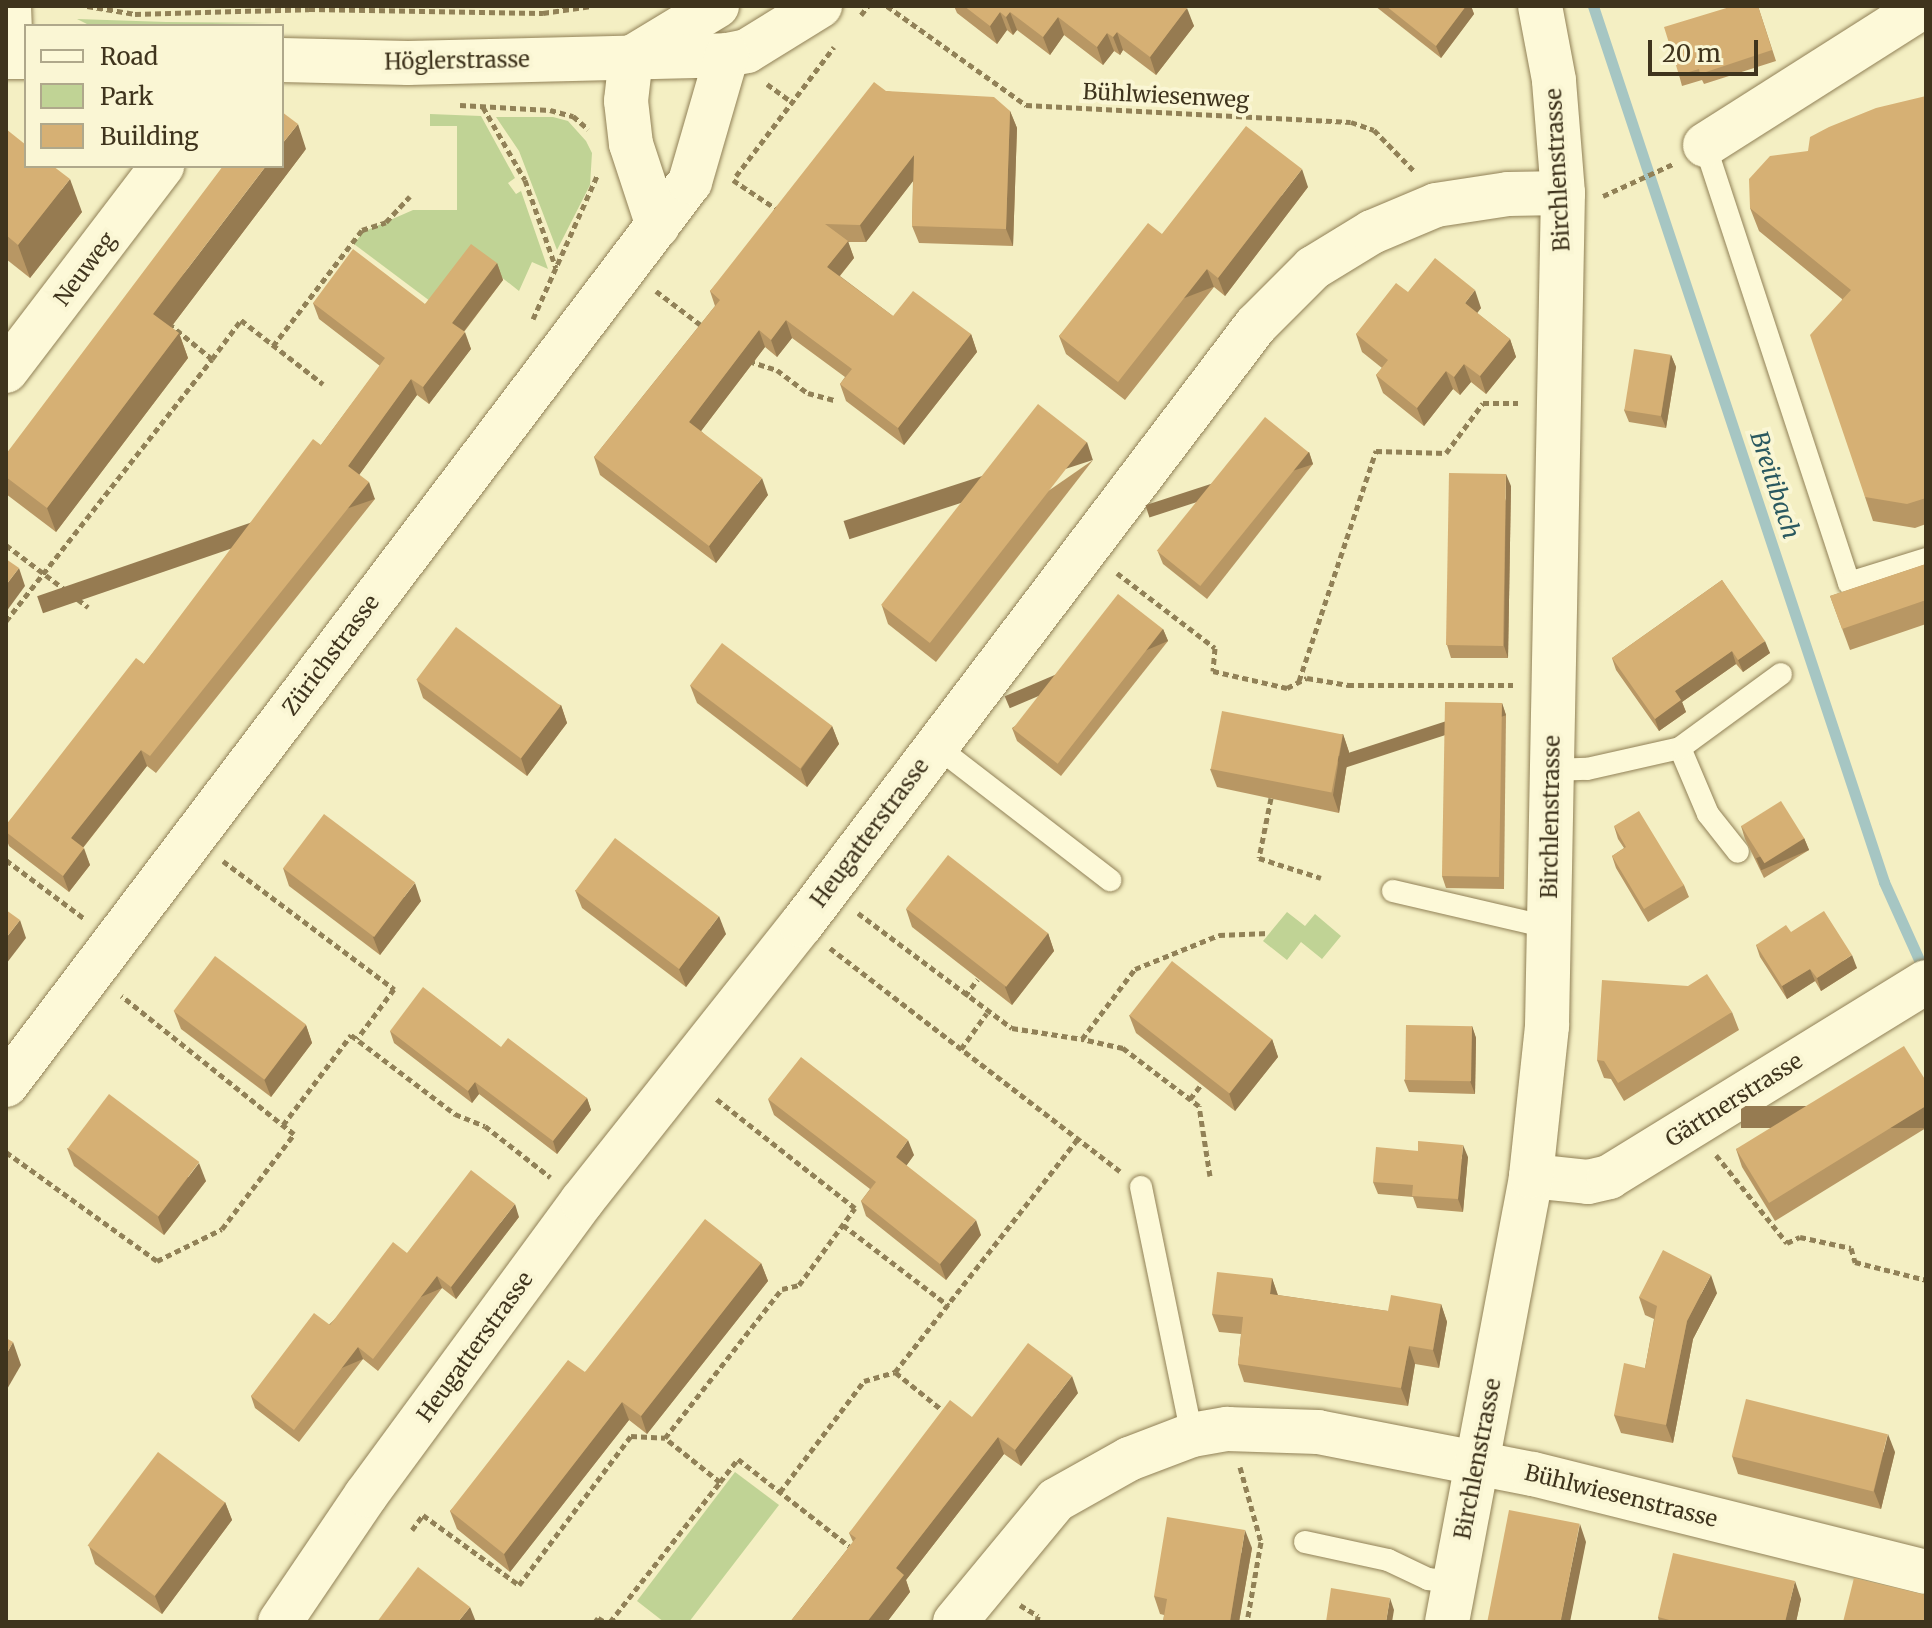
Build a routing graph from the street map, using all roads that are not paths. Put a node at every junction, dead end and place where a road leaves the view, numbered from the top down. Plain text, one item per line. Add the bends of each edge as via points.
1 (9, 6) edge
2 (717, 6) edge
3 (1540, 6) edge
4 (1924, 6) edge
5 (839, 22) edge
6 (727, 55) junction
7 (14, 57) edge
8 (631, 57) junction
9 (284, 60) edge
10 (1705, 145) joint
11 (160, 168) edge
12 (1563, 193) junction
13 (658, 226) junction
14 (6, 371) edge
15 (1926, 559) edge
16 (1781, 674) dead end
17 (936, 746) junction
18 (1680, 748) junction
19 (1552, 770) junction
20 (1738, 852) dead end
21 (1110, 880) dead end
22 (1393, 891) dead end
23 (1548, 927) junction
24 (1916, 989) edge
25 (6, 1085) edge
26 (1531, 1176) junction
27 (1141, 1187) road end
28 (1210, 1432) junction
29 (1477, 1464) junction
30 (1305, 1542) dead end
31 (1926, 1572) edge
32 (1451, 1602) edge
33 (280, 1622) edge
34 (955, 1622) edge

1 - 7 street
2 - 8 street
3 - 12 street, Birchlenstrasse via 1554,80
4 - 10 street
5 - 6 street
6 - 8 street
6 - 13 street, Zürichstrasse via 690,182
8 - 9 street, Höglerstrasse via 408,63
8 - 13 street via 626,101 631,144
10 - 15 lane via 1849,583
11 - 14 street, Neuweg
12 - 17 street, Heugatterstrasse via 1508,194 1436,205 1372,232 1313,268 1256,325
12 - 19 street, Birchlenstrasse
13 - 25 street, Zürichstrasse
16 - 18 lane
17 - 21 lane
17 - 33 street, Heugatterstrasse via 582,1201 366,1495
18 - 19 lane via 1587,769
18 - 20 lane via 1708,814
19 - 23 street, Birchlenstrasse
22 - 23 lane
23 - 26 street, Birchlenstrasse via 1547,1026
24 - 26 street, Gärtnerstrasse via 1609,1177 1588,1182
26 - 29 street, Birchlenstrasse
27 - 28 lane
28 - 29 street, Bühlwiesenstrasse via 1318,1432
28 - 34 street, Bühlwiesenstrasse via 1129,1459 1056,1500
29 - 31 street, Bühlwiesenstrasse
29 - 32 street, Birchlenstrasse
30 - 32 lane via 1388,1560 1428,1579

